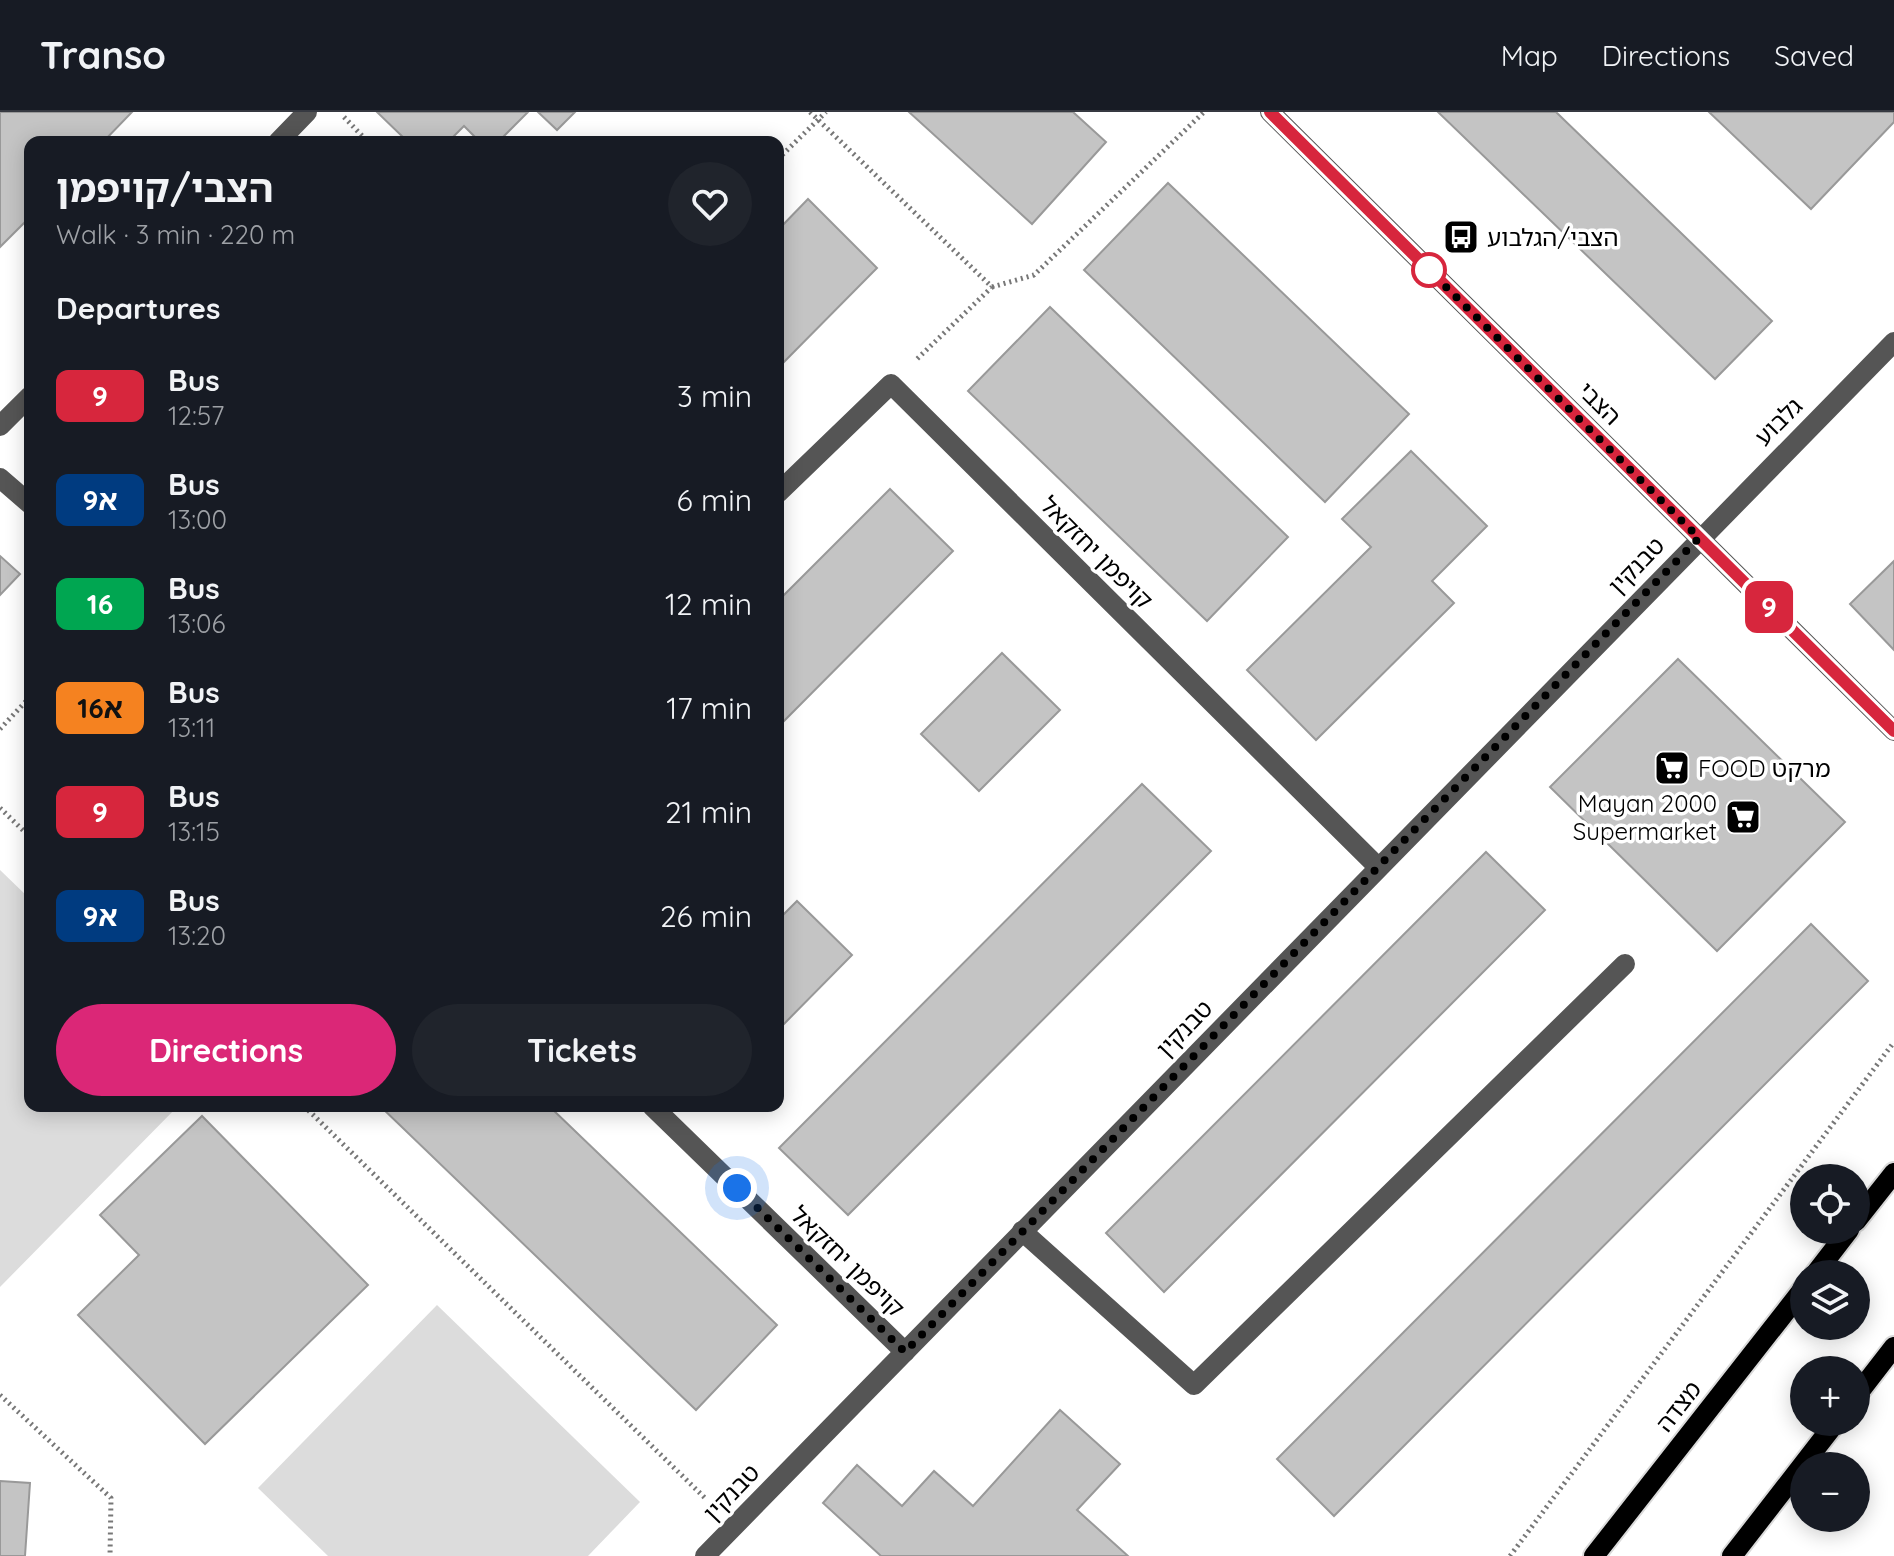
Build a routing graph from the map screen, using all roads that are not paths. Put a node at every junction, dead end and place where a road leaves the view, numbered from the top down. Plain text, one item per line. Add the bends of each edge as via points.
1 (307, 112) edge
2 (1270, 112) edge
3 (284, 136) edge
4 (1894, 342) edge
5 (24, 402) edge
6 (0, 426) edge
7 (0, 478) edge
8 (784, 487) edge
9 (24, 499) edge
10 (1699, 538) junction
11 (1894, 731) edge
12 (1378, 867) junction
13 (1625, 964) dead end
14 (658, 1112) edge
15 (1894, 1173) edge
16 (1870, 1203) edge
17 (1022, 1231) junction
18 (1838, 1244) edge
19 (1826, 1260) edge
20 (1790, 1306) edge
21 (1894, 1347) edge
22 (905, 1352) junction
23 (1870, 1378) edge
24 (1825, 1436) edge
25 (705, 1556) edge
26 (1594, 1556) edge
27 (1732, 1556) edge

1 - 3 street
2 - 10 street, הצבי
4 - 10 street, גלבוע
5 - 6 street
7 - 9 street
8 - 12 street, קויפמן יחזקאל via 891,384
10 - 11 street, הצבי
10 - 12 street, טבנקין
12 - 17 street, טבנקין
13 - 17 street via 1194,1385
14 - 22 street, קויפמן יחזקאל
15 - 16 main road
17 - 22 street, טבנקין
18 - 19 main road
20 - 26 main road, מצדה
21 - 23 main road
22 - 25 street, טבנקין
24 - 27 main road

